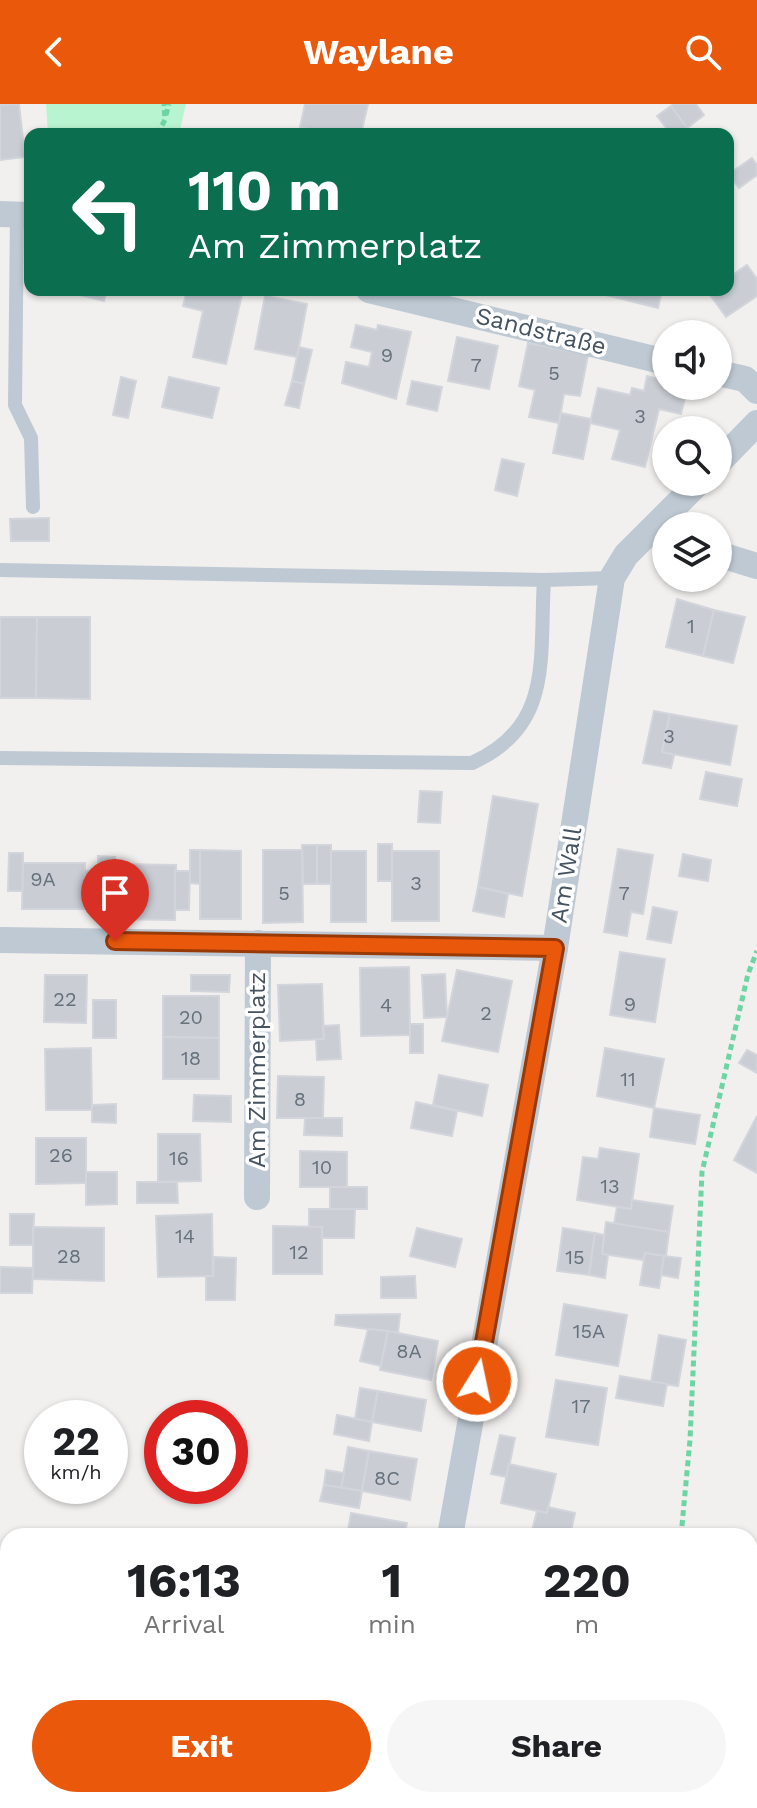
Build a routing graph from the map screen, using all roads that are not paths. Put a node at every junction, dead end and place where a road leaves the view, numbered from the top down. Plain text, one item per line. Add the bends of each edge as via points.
1 (16, 214) edge
2 (394, 296) edge
3 (652, 359) edge
4 (732, 376) edge
5 (757, 391) edge
6 (757, 423) edge
7 (732, 449) edge
8 (33, 507) dead end
9 (652, 536) edge
10 (732, 558) edge
11 (757, 566) edge
12 (0, 570) edge
13 (612, 578) junction
14 (544, 580) junction
15 (0, 758) edge
16 (0, 940) edge
17 (258, 943) junction
18 (555, 948) junction
19 (257, 1197) dead end
20 (451, 1528) edge

1 - 8 lane via 15,405 31,438
2 - 3 street, Sandstraße
4 - 5 street via 745,379
6 - 7 street
9 - 13 street, Am Wall via 626,555
10 - 11 street
12 - 14 lane
13 - 14 lane
13 - 18 street, Am Wall
14 - 15 lane via 538,683 531,710 497,752 472,763
16 - 17 street, Am Zimmerplatz
17 - 18 street, Am Zimmerplatz
17 - 19 street, Am Zimmerplatz
18 - 20 street, Am Wall

